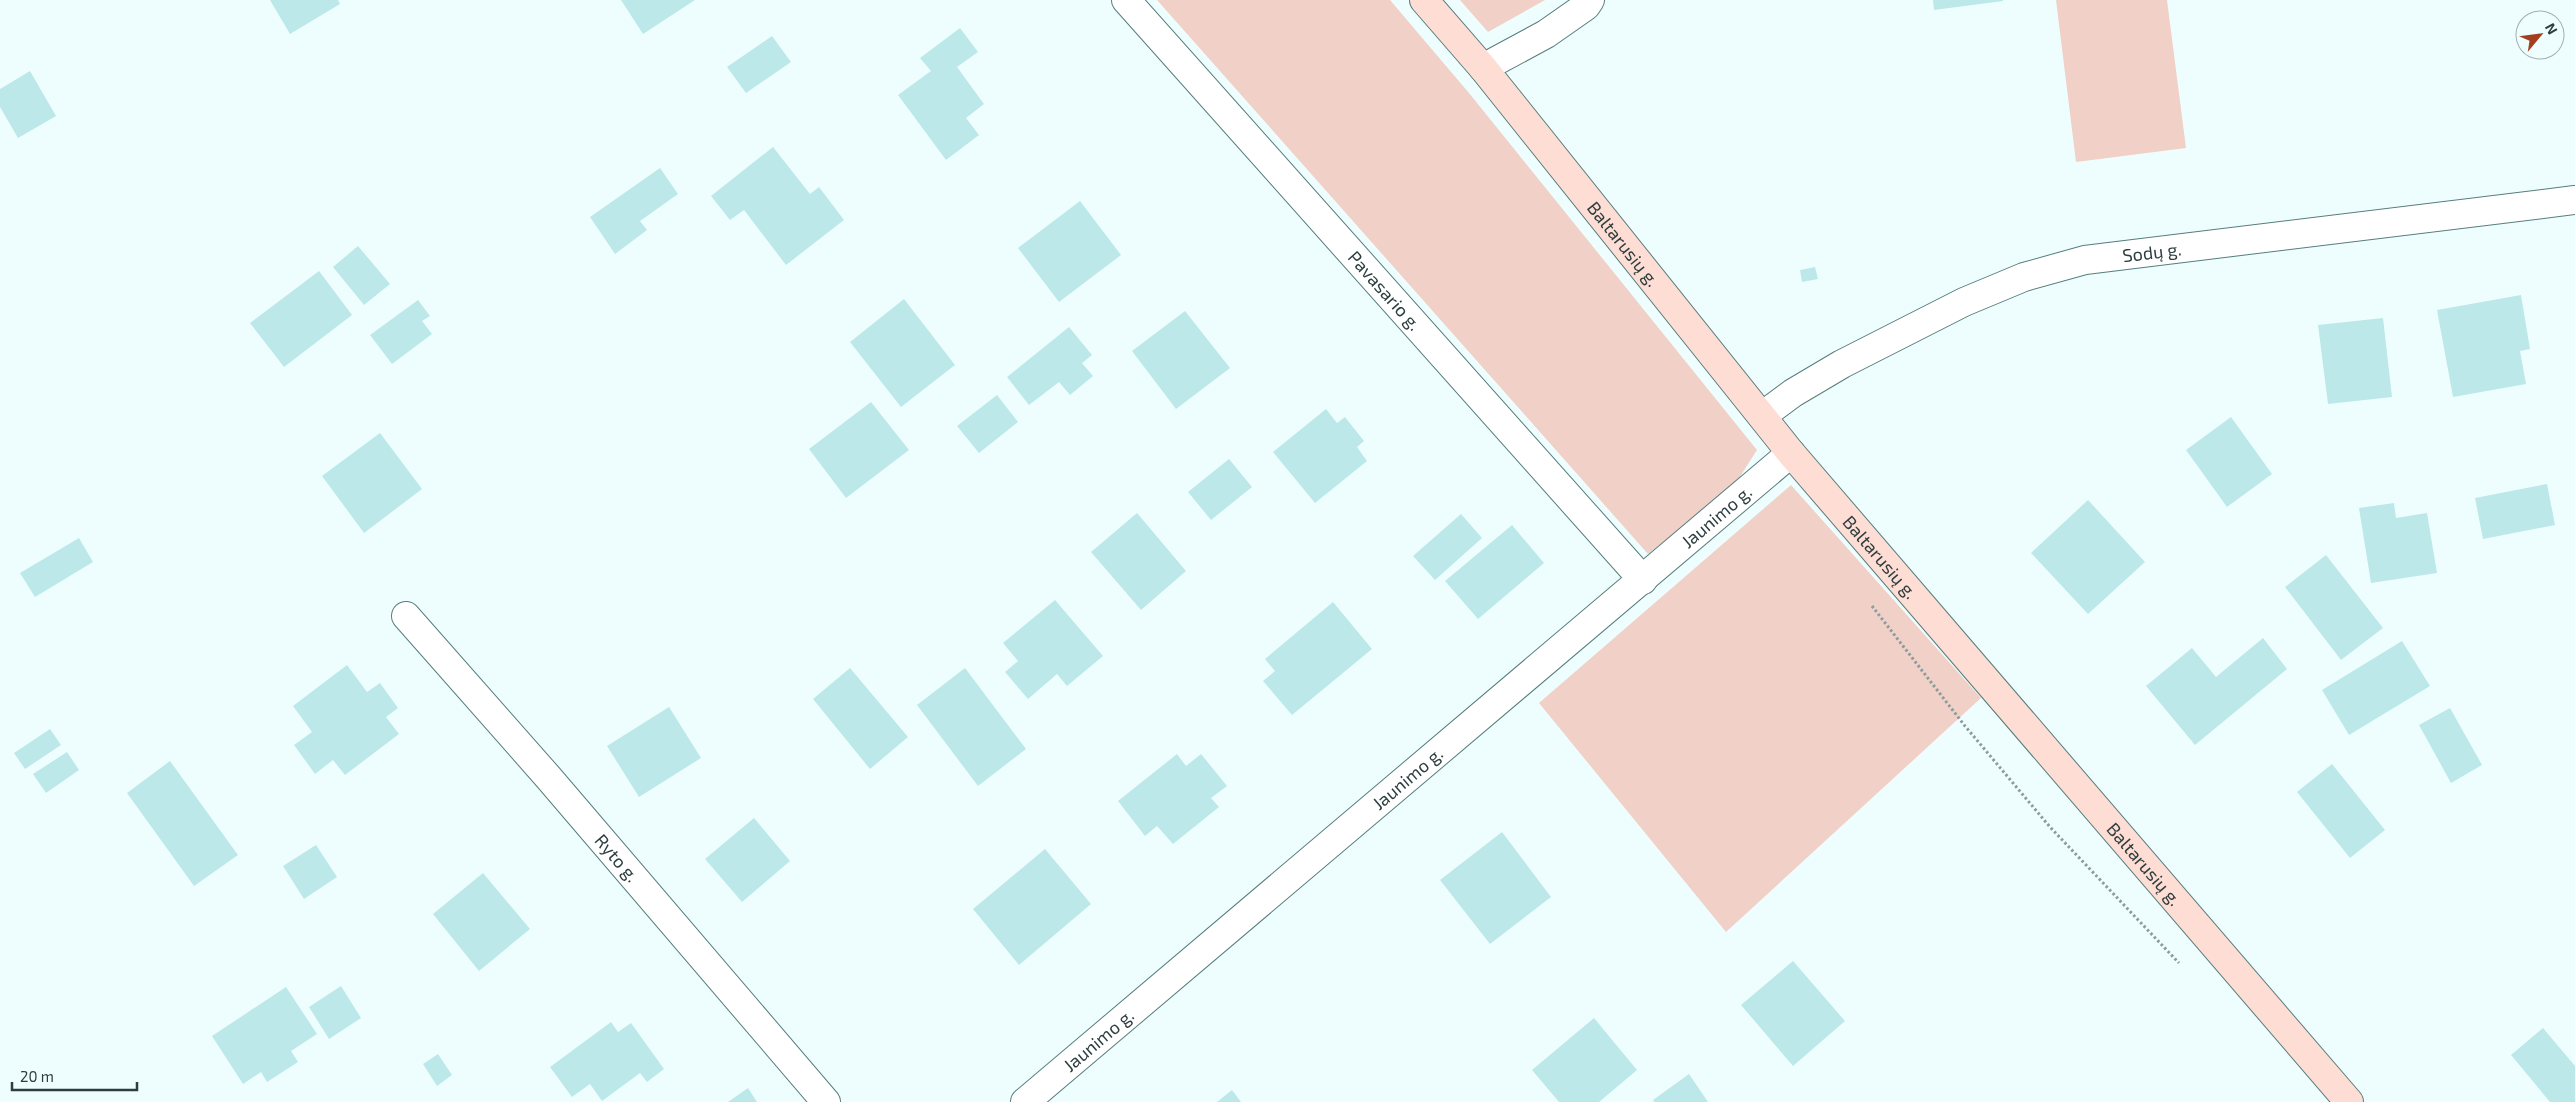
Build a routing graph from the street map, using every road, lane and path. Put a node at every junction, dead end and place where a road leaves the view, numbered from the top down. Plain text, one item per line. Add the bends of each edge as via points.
1 (1126, 0) edge
2 (1424, 0) edge
3 (1590, 0) edge
4 (1484, 68) junction
5 (2575, 200) edge
6 (1762, 416) junction
7 (1791, 454) junction
8 (1643, 580) junction
9 (1870, 604) dead end
10 (406, 616) dead end
11 (2182, 966) dead end
12 (826, 1102) edge
13 (1025, 1102) edge
14 (2349, 1102) edge

1 - 8 street, Pavasario g.
2 - 4 main road, Baltarusių g.
3 - 4 street via 1546,34
4 - 6 main road, Baltarusių g.
5 - 6 street, Sodų g. via 2085,260 2024,277 1964,302 1842,364
6 - 7 main road, Baltarusių g.
7 - 8 street, Jaunimo g.
7 - 14 main road, Baltarusių g.
8 - 13 street, Jaunimo g.
9 - 11 path via 1965,726 2050,827
10 - 12 street, Ryto g.

